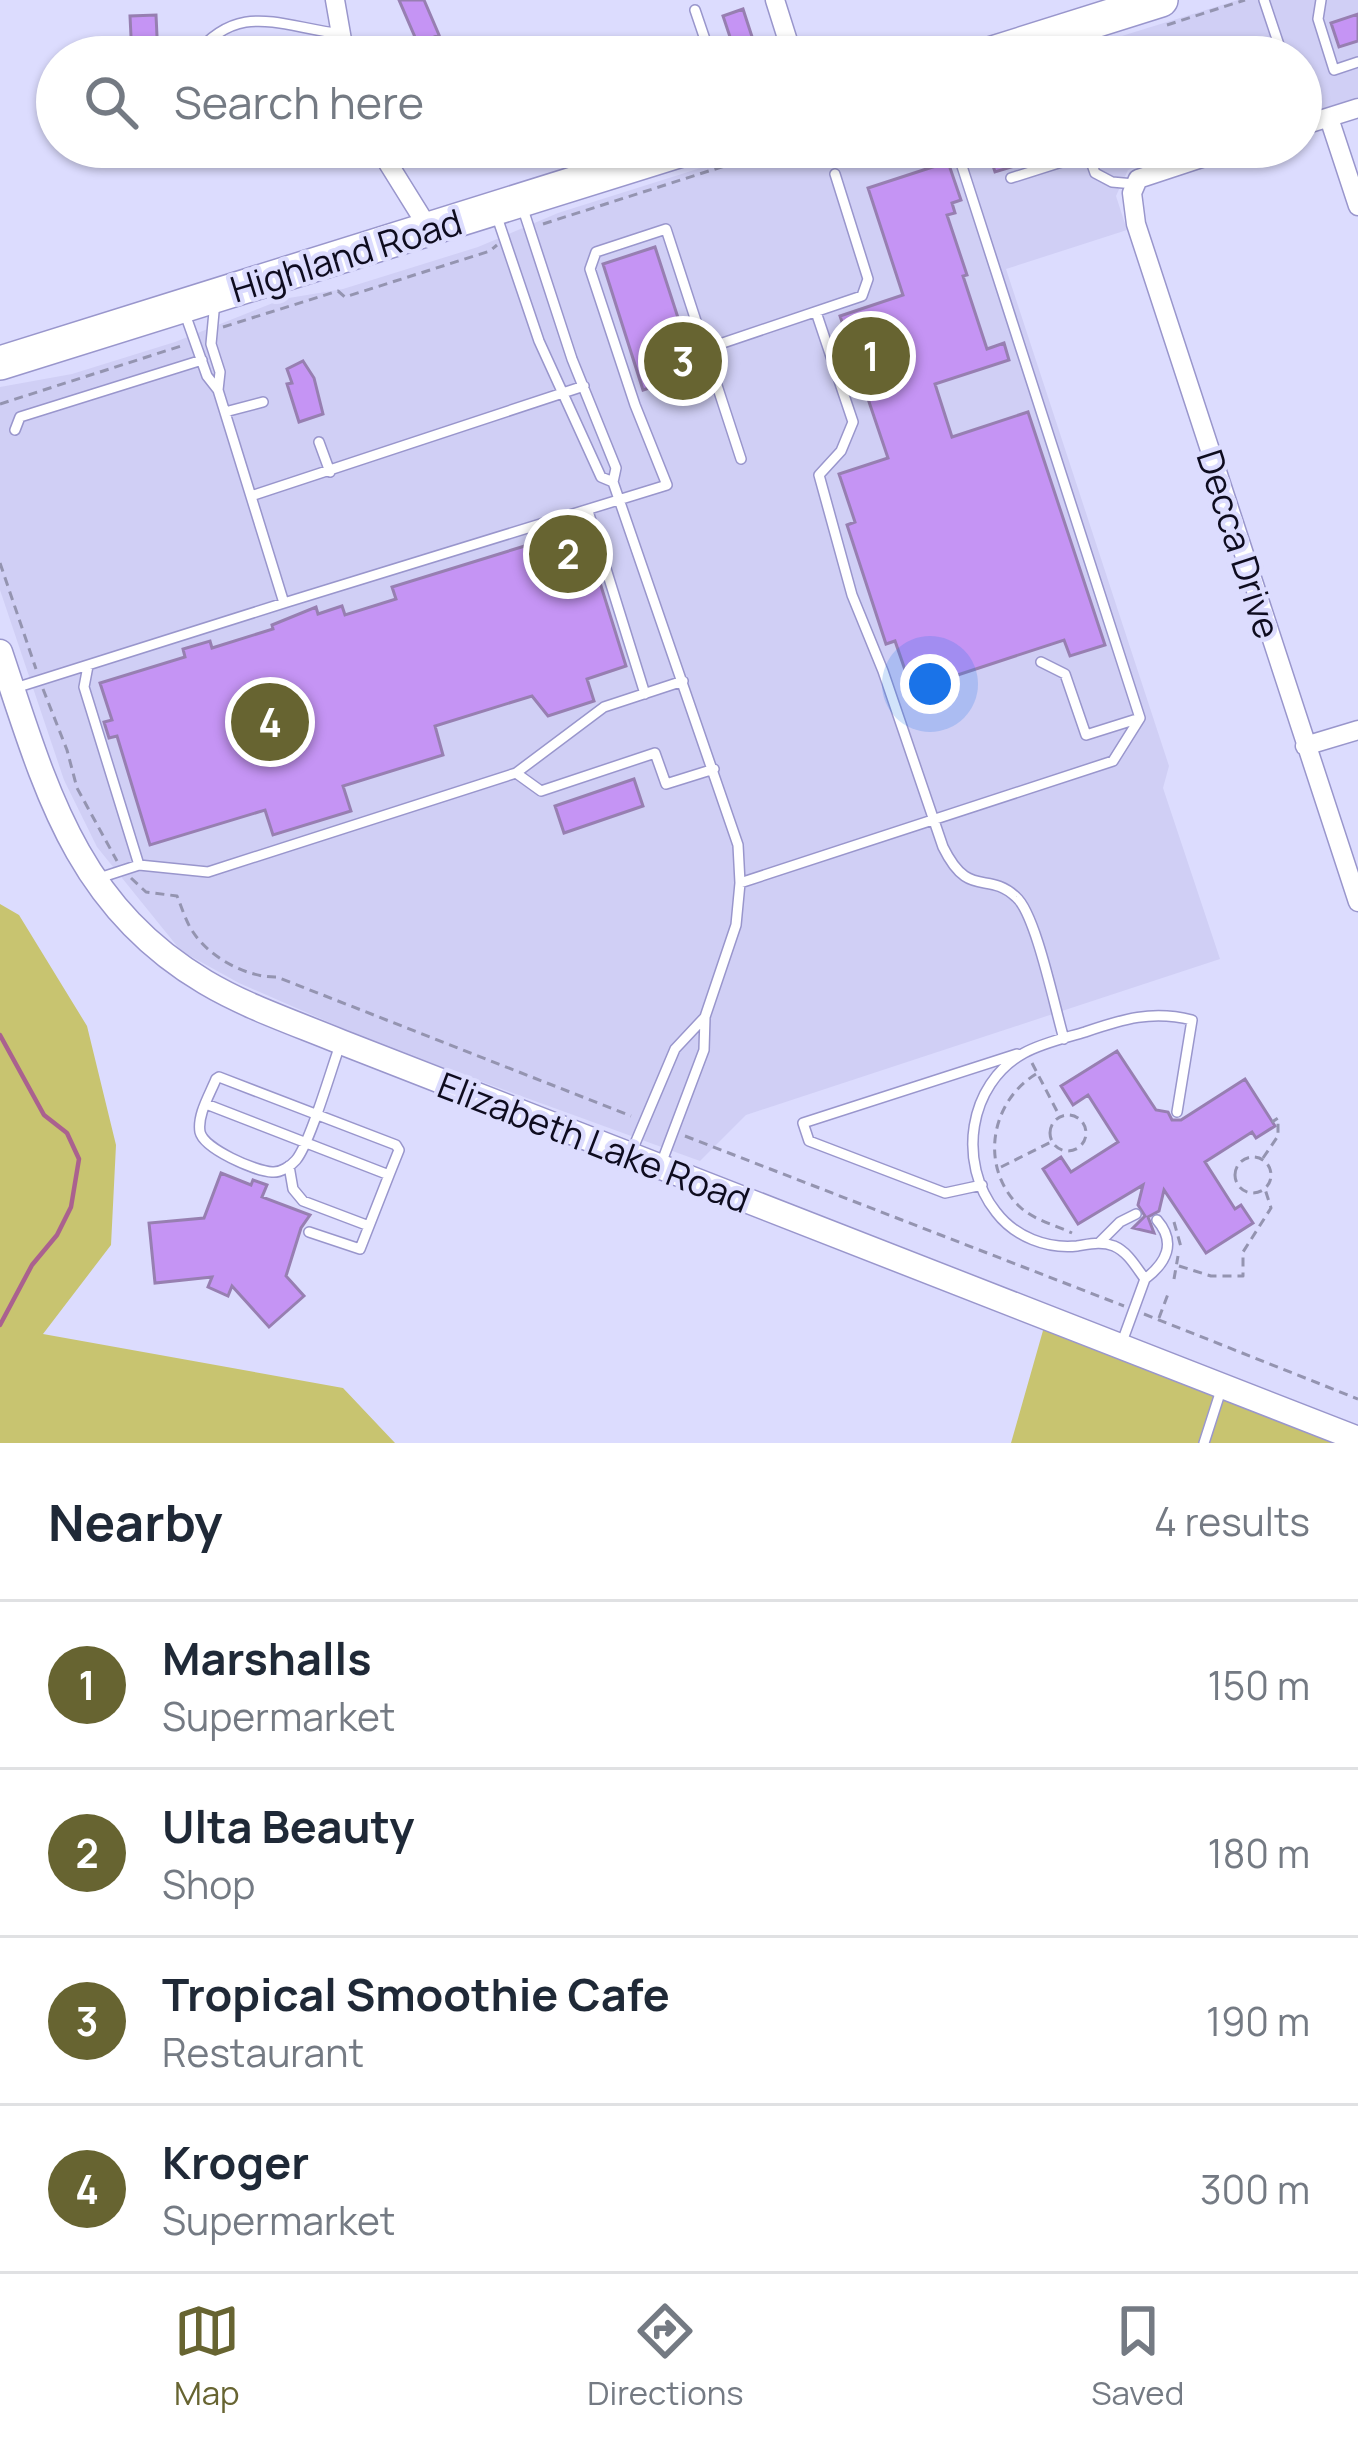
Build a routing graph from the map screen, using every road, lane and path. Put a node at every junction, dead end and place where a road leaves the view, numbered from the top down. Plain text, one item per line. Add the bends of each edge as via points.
1 (335, 0) edge
2 (775, 0) edge
3 (1161, 0) edge
4 (1264, 0) edge
5 (1321, 0) edge
6 (695, 10) dead end
7 (342, 34) joint
8 (211, 36) edge
9 (704, 36) edge
10 (786, 36) edge
11 (1087, 36) edge
12 (1276, 36) edge
13 (1358, 62) edge
14 (1358, 108) edge
15 (1328, 118) junction
16 (1322, 120) edge
17 (391, 168) edge
18 (636, 168) edge
19 (697, 168) edge
20 (963, 168) edge
21 (1043, 168) edge
22 (1093, 168) edge
23 (1168, 168) edge
24 (835, 175) dead end
25 (1011, 178) dead end
26 (1134, 184) junction
27 (1358, 206) edge
28 (520, 211) junction
29 (429, 229) junction
30 (493, 248) dead end
31 (182, 306) junction
32 (218, 312) junction
33 (817, 312) junction
34 (188, 343) dead end
35 (705, 349) junction
36 (202, 359) junction
37 (0, 363) edge
38 (584, 386) junction
39 (218, 390) junction
40 (563, 393) junction
41 (263, 402) dead end
42 (0, 404) edge
43 (225, 412) junction
44 (15, 430) dead end
45 (319, 442) dead end
46 (741, 460) dead end
47 (329, 472) junction
48 (613, 482) junction
49 (251, 496) junction
50 (620, 501) junction
51 (588, 511) junction
52 (0, 563) edge
53 (284, 603) junction
54 (0, 652) edge
55 (1041, 662) dead end
56 (88, 666) junction
57 (40, 681) junction
58 (683, 681) junction
59 (12, 689) junction
60 (645, 694) junction
61 (1140, 718) junction
62 (1358, 730) edge
63 (1305, 746) junction
64 (714, 769) junction
65 (516, 772) junction
66 (932, 820) junction
67 (139, 865) junction
68 (124, 870) junction
69 (92, 880) junction
70 (740, 883) junction
71 (1358, 902) edge
72 (705, 1017) junction
73 (1064, 1039) junction
74 (341, 1042) junction
75 (1028, 1050) junction
76 (1036, 1073) junction
77 (206, 1104) junction
78 (1177, 1112) dead end
79 (314, 1114) junction
80 (1060, 1117) junction
81 (644, 1121) junction
82 (1272, 1122) dead end
83 (673, 1132) junction
84 (304, 1141) junction
85 (1052, 1142) junction
86 (630, 1156) junction
87 (1262, 1160) junction
88 (289, 1166) junction
89 (659, 1168) junction
90 (999, 1168) junction
91 (389, 1175) junction
92 (982, 1185) junction
93 (1265, 1189) junction
94 (1136, 1214) dead end
95 (1157, 1220) dead end
96 (1250, 1225) dead end
97 (369, 1226) junction
98 (309, 1232) dead end
99 (1256, 1234) junction
100 (1077, 1235) dead end
101 (1100, 1243) junction
102 (1144, 1279) junction
103 (1174, 1279) dead end
104 (1168, 1294) dead end
105 (1133, 1310) junction
106 (1158, 1320) junction
107 (1120, 1347) junction
108 (1222, 1387) junction
109 (1358, 1399) edge
110 (1358, 1438) edge
111 (1204, 1443) edge

1 - 7 street
2 - 10 street
3 - 11 highway
4 - 12 lane
5 - 13 lane via 1318,19 1334,70
6 - 9 lane
7 - 8 lane via 242,11
14 - 15 street
15 - 16 street
15 - 27 street
17 - 29 street
18 - 28 highway, Highland Road
19 - 28 path
20 - 61 lane
21 - 25 lane
22 - 26 lane via 1112,182
23 - 26 street
24 - 33 lane via 868,279 862,296
26 - 63 street, Decca Drive via 1136,224 1165,321
28 - 29 highway, Highland Road
28 - 38 lane
28 - 40 lane via 539,341
29 - 32 highway, Highland Road
30 - 32 path via 345,297 338,291
31 - 32 highway, Highland Road
31 - 36 lane
31 - 37 highway, Highland Road
32 - 39 lane via 211,344
33 - 35 lane
33 - 66 lane via 853,422 818,475 820,488
34 - 42 path
35 - 46 lane
35 - 50 lane via 666,229 596,252 590,269 667,485
36 - 39 lane
36 - 44 lane via 20,417
38 - 40 lane
38 - 48 lane via 616,468
39 - 43 lane
40 - 47 lane
40 - 48 lane via 602,477
41 - 43 lane
43 - 49 lane
45 - 47 lane
47 - 49 lane
48 - 50 lane
49 - 53 lane
50 - 51 lane
50 - 58 lane
51 - 53 lane
51 - 60 lane
52 - 57 path
53 - 56 lane
54 - 59 street, Elizabeth Lake Road
55 - 61 lane via 1065,674 1086,735
56 - 57 lane
56 - 67 lane via 84,687
57 - 59 lane
57 - 68 path via 77,788
58 - 60 lane
58 - 64 lane
59 - 69 street, Elizabeth Lake Road via 55,810
60 - 65 lane via 604,707
61 - 66 lane via 1113,760
62 - 63 street
63 - 71 street, Decca Drive
64 - 65 lane via 666,784 655,753 541,791
64 - 70 lane via 738,845
65 - 67 lane via 208,872
66 - 70 lane
66 - 73 lane via 953,868 1017,897 1028,915
67 - 68 lane
68 - 69 lane
68 - 81 path via 146,892 177,896 208,950 257,978 278,977
69 - 74 street, Elizabeth Lake Road via 128,923 185,969
70 - 72 lane via 736,925
72 - 81 lane via 675,1049
72 - 83 lane via 704,1050
73 - 75 lane
73 - 78 lane via 1143,1015 1192,1020
74 - 79 lane
74 - 86 street, Elizabeth Lake Road
75 - 76 path
75 - 92 lane via 994,1078 978,1108 973,1148
75 - 92 lane via 803,1123 809,1141 945,1192
76 - 80 path
76 - 90 path via 1000,1113
77 - 79 lane via 219,1077
77 - 84 lane
77 - 88 lane via 199,1127 208,1146 270,1172
79 - 84 lane
79 - 91 lane via 396,1145
80 - 85 path
80 - 85 path via 1081,1120 1084,1142 1065,1151
81 - 86 lane
82 - 87 path via 1278,1118 1280,1131
83 - 89 lane
83 - 105 path
84 - 88 lane
84 - 91 lane
85 - 90 path
86 - 89 street, Elizabeth Lake Road
87 - 93 path via 1271,1171
87 - 93 path via 1244,1160 1235,1177 1246,1192
88 - 97 lane via 303,1201
89 - 107 street, Elizabeth Lake Road
90 - 100 path via 1023,1209
91 - 97 lane
92 - 101 lane via 996,1213 1027,1237 1058,1246
93 - 99 path via 1271,1208
94 - 101 lane
95 - 102 lane via 1168,1247 1161,1267
96 - 99 path
97 - 98 lane via 359,1249
99 - 103 path via 1243,1252 1244,1276 1179,1266
101 - 102 lane via 1120,1250
102 - 105 lane
104 - 106 path
105 - 106 path
105 - 107 lane
106 - 109 path
107 - 108 street, Elizabeth Lake Road
108 - 110 street, Elizabeth Lake Road
108 - 111 lane

